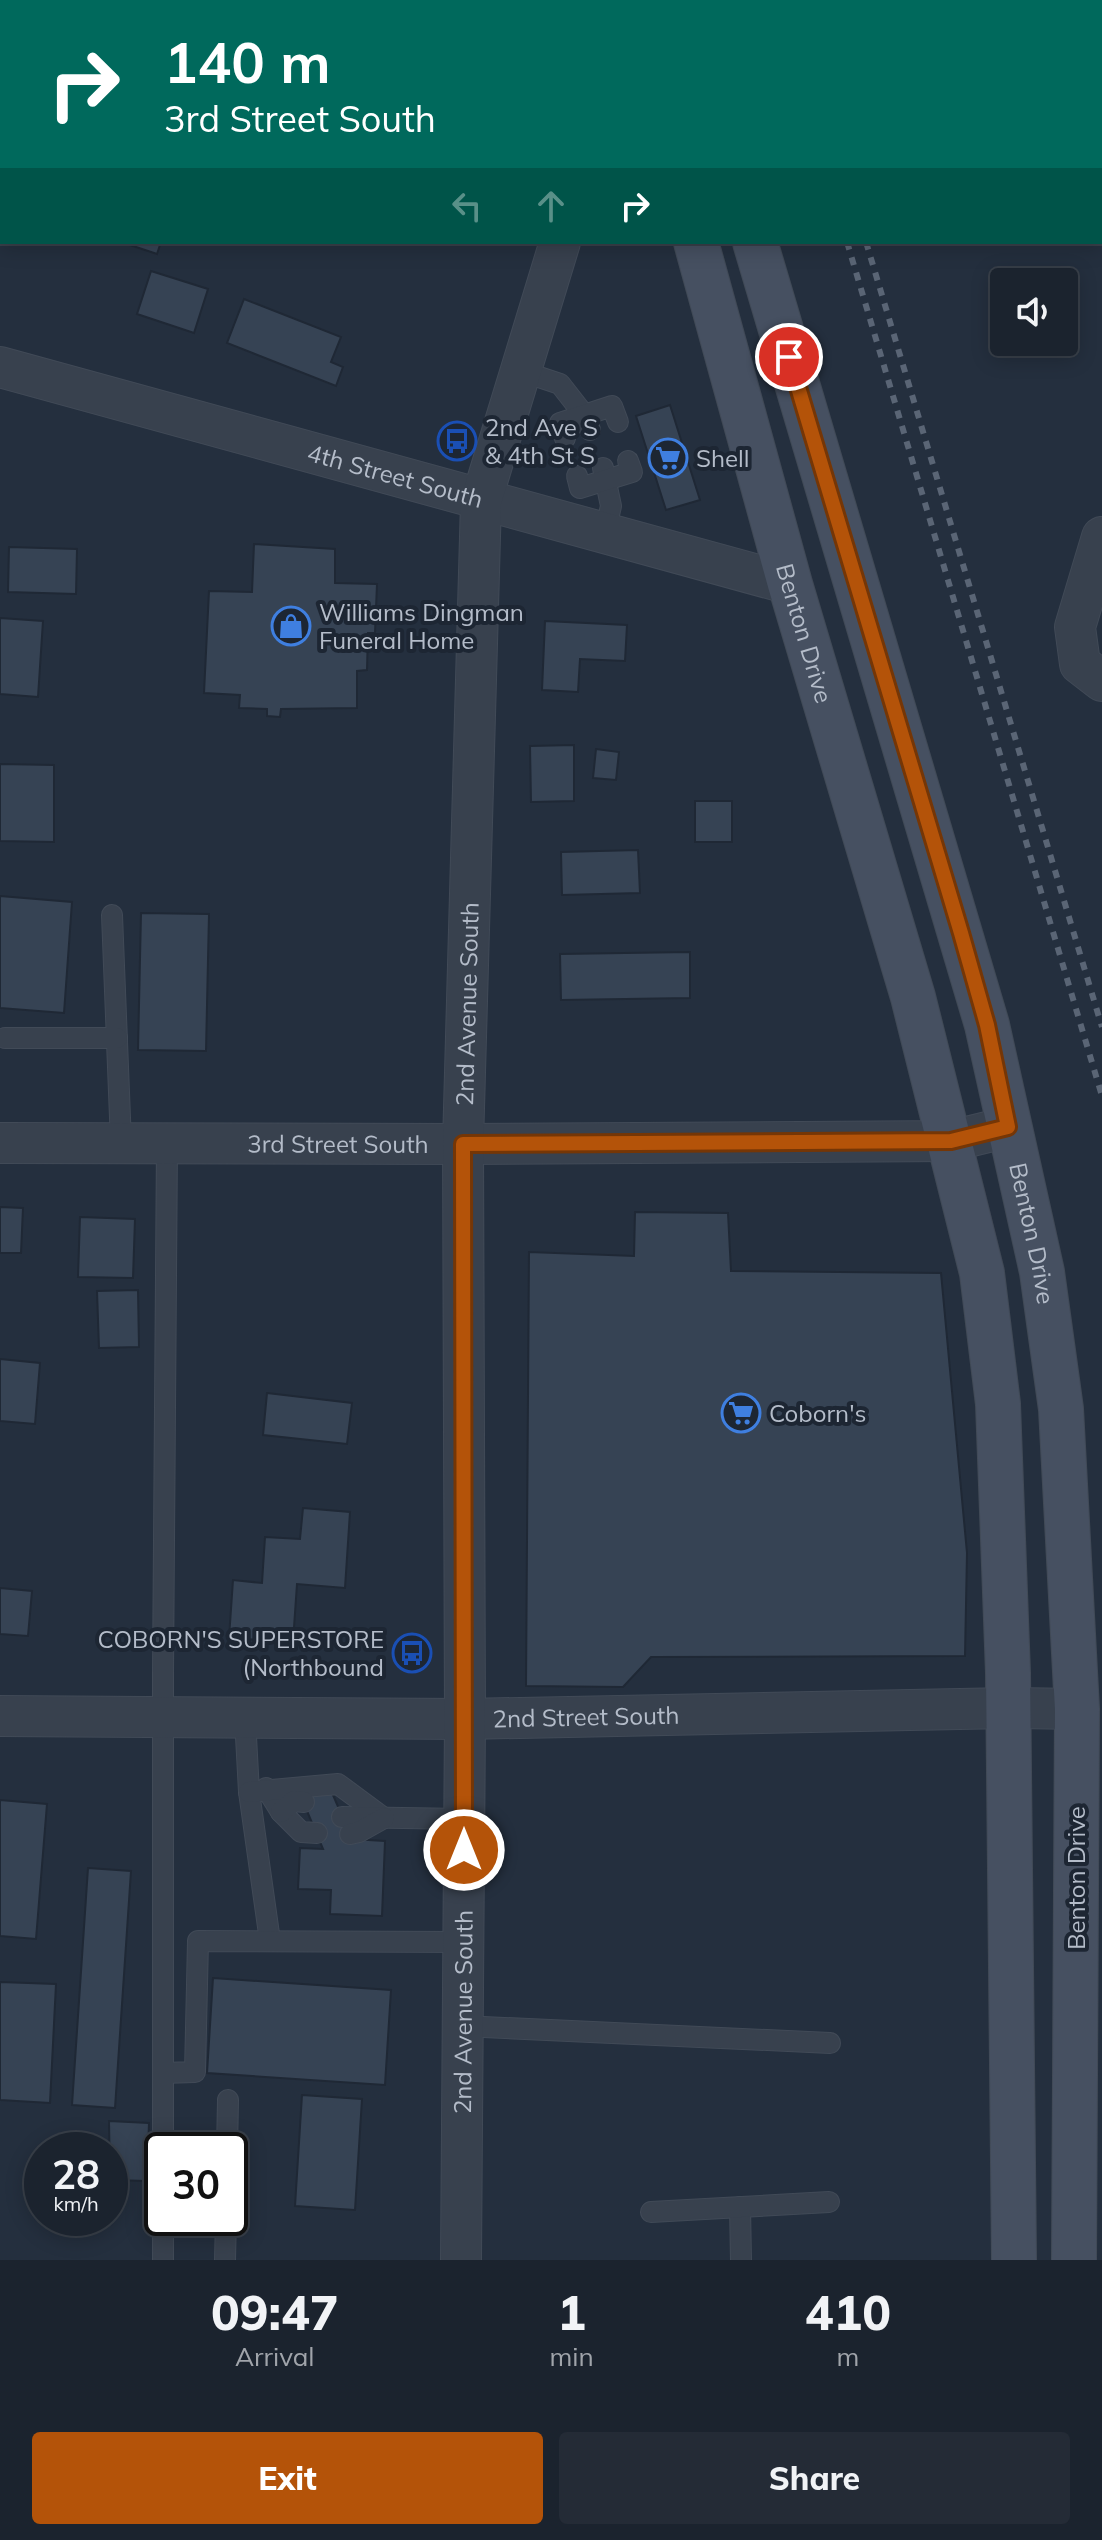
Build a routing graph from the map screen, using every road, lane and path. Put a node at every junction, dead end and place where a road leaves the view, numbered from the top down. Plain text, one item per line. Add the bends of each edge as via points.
1 (559, 244) edge
2 (697, 244) edge
3 (756, 244) edge
4 (0, 367) edge
5 (521, 371) junction
6 (618, 422) dead end
7 (588, 423) junction
8 (565, 438) dead end
9 (628, 461) dead end
10 (604, 474) junction
11 (577, 476) dead end
12 (481, 501) junction
13 (605, 532) junction
14 (1102, 537) edge
15 (790, 584) junction
16 (1091, 672) edge
17 (112, 915) dead end
18 (5, 1038) dead end
19 (117, 1038) junction
20 (1008, 1127) junction
21 (951, 1141) junction
22 (0, 1143) edge
23 (121, 1143) junction
24 (167, 1143) junction
25 (463, 1144) junction
26 (1009, 1708) junction
27 (1077, 1709) junction
28 (0, 1716) edge
29 (163, 1717) junction
30 (245, 1718) junction
31 (465, 1719) junction
32 (257, 1790) junction
33 (281, 1812) junction
34 (384, 1818) junction
35 (464, 1819) junction
36 (270, 1941) junction
37 (463, 1942) junction
38 (462, 2026) junction
39 (830, 2043) dead end
40 (163, 2073) junction
41 (228, 2100) dead end
42 (163, 2132) edge
43 (227, 2132) edge
44 (829, 2202) dead end
45 (740, 2207) junction
46 (651, 2212) dead end
47 (163, 2236) edge
48 (226, 2236) edge
49 (163, 2260) edge
50 (225, 2260) edge
51 (461, 2260) edge
52 (741, 2260) edge
53 (1014, 2260) edge
54 (1074, 2260) edge

1 - 5 street, 2nd Avenue South
2 - 15 main road, Benton Drive
3 - 20 main road, Benton Drive via 961,933
4 - 12 street, 4th Street South
5 - 7 lane via 560,384
5 - 12 street, 2nd Avenue South
6 - 7 lane via 612,406
7 - 8 lane via 560,423
9 - 10 lane via 632,472
10 - 11 lane via 580,488
10 - 13 lane via 611,506
12 - 13 street, 4th Street South
12 - 25 street, 2nd Avenue South
13 - 15 street, 4th Street South
14 - 16 street via 1075,627
15 - 21 main road, Benton Drive
17 - 19 lane
18 - 19 lane
19 - 23 lane
20 - 21 street, 3rd Street South
20 - 27 main road, Benton Drive via 1042,1272 1061,1409
21 - 25 street, 3rd Street South
21 - 26 main road, Benton Drive via 982,1273 998,1404
22 - 23 street, 3rd Street South
23 - 24 street, 3rd Street South
24 - 25 street, 3rd Street South
24 - 29 lane
25 - 31 street, 2nd Avenue South
26 - 27 street, 2nd Street South
26 - 31 street, 2nd Street South
26 - 53 main road, Benton Drive
27 - 54 main road, Benton Drive
28 - 29 street, 2nd Street South
29 - 30 street, 2nd Street South
29 - 40 lane
30 - 31 street, 2nd Street South
30 - 32 lane
31 - 35 street, 2nd Avenue South
32 - 33 lane
32 - 34 lane via 338,1784
32 - 36 lane
33 - 33 lane via 301,1832 310,1817 294,1801
34 - 34 lane via 351,1804 343,1818 359,1832
34 - 35 lane
35 - 37 street, 2nd Avenue South
36 - 37 lane
36 - 40 lane via 198,1941 195,2072
37 - 38 street, 2nd Avenue South
38 - 39 lane
38 - 51 street, 2nd Avenue South
40 - 42 lane
41 - 43 lane
44 - 45 lane
45 - 46 lane
45 - 52 lane
47 - 49 lane
48 - 50 lane

